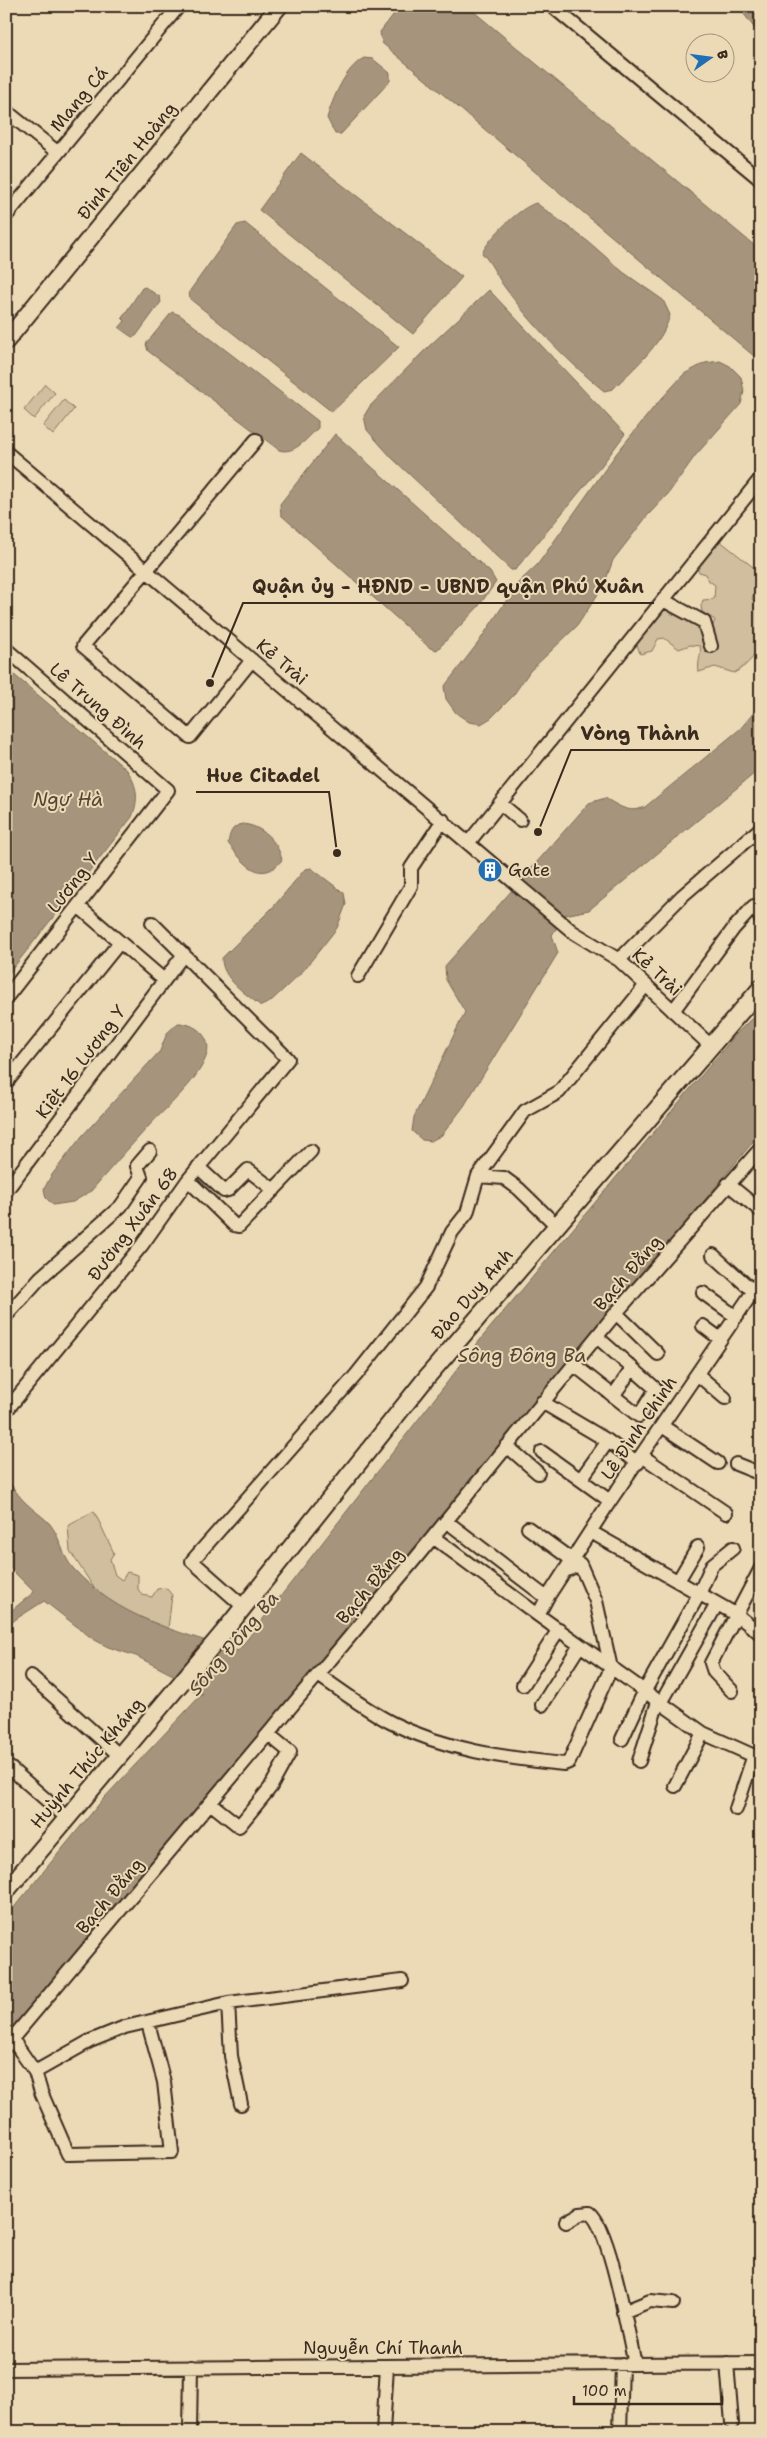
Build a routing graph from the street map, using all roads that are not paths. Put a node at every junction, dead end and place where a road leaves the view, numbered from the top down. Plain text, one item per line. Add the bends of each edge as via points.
1 (180, 6) edge
2 (279, 6) edge
3 (552, 6) edge
4 (6, 111) edge
5 (57, 152) junction
6 (761, 180) edge
7 (6, 216) edge
8 (6, 342) edge
9 (256, 440) dead end
10 (6, 452) edge
11 (761, 478) edge
12 (146, 569) junction
13 (663, 600) junction
14 (711, 646) dead end
15 (6, 649) edge
16 (252, 660) junction
17 (168, 790) joint
18 (500, 803) junction
19 (442, 820) junction
20 (520, 820) dead end
21 (761, 828) edge
22 (469, 842) junction
23 (78, 906) junction
24 (761, 919) edge
25 (152, 924) dead end
26 (120, 942) junction
27 (184, 954) junction
28 (619, 960) junction
29 (358, 976) dead end
30 (164, 980) junction
31 (646, 985) junction
32 (761, 988) edge
33 (6, 998) edge
34 (673, 1011) junction
35 (712, 1047) junction
36 (6, 1083) edge
37 (761, 1148) edge
38 (150, 1150) dead end
39 (311, 1152) dead end
40 (198, 1168) junction
41 (478, 1176) junction
42 (188, 1180) junction
43 (728, 1184) junction
44 (274, 1190) junction
45 (6, 1191) edge
46 (761, 1211) edge
47 (557, 1226) junction
48 (713, 1256) dead end
49 (761, 1280) edge
50 (753, 1291) junction
51 (703, 1293) dead end
52 (616, 1313) junction
53 (6, 1316) edge
54 (735, 1316) junction
55 (702, 1326) dead end
56 (596, 1337) junction
57 (719, 1338) junction
58 (658, 1354) dead end
59 (573, 1364) junction
60 (697, 1366) junction
61 (632, 1369) junction
62 (613, 1396) junction
63 (725, 1398) dead end
64 (542, 1402) junction
65 (7, 1410) edge
66 (662, 1426) junction
67 (608, 1441) junction
68 (507, 1446) junction
69 (542, 1452) dead end
70 (640, 1460) junction
71 (718, 1464) dead end
72 (736, 1464) dead end
73 (538, 1473) dead end
74 (761, 1474) edge
75 (581, 1479) junction
76 (610, 1501) junction
77 (726, 1513) dead end
78 (446, 1521) junction
79 (528, 1528) dead end
80 (591, 1532) junction
81 (433, 1537) junction
82 (698, 1547) dead end
83 (733, 1548) dead end
84 (569, 1565) junction
85 (761, 1568) edge
86 (678, 1581) junction
87 (699, 1594) junction
88 (547, 1598) junction
89 (718, 1604) junction
90 (244, 1607) junction
91 (737, 1615) junction
92 (538, 1616) junction
93 (560, 1629) junction
94 (222, 1634) joint
95 (761, 1634) edge
96 (580, 1646) junction
97 (612, 1668) junction
98 (318, 1675) junction
99 (31, 1676) dead end
100 (523, 1685) dead end
101 (732, 1691) dead end
102 (644, 1692) junction
103 (659, 1703) junction
104 (542, 1705) dead end
105 (703, 1733) junction
106 (268, 1734) junction
107 (622, 1739) dead end
108 (119, 1755) junction
109 (757, 1757) edge
110 (639, 1761) dead end
111 (10, 1768) dead end
112 (675, 1786) dead end
113 (210, 1803) junction
114 (736, 1809) dead end
115 (66, 1818) junction
116 (6, 1891) edge
117 (402, 1981) dead end
118 (228, 2004) junction
119 (148, 2023) junction
120 (9, 2042) edge
121 (35, 2072) junction
122 (241, 2104) dead end
123 (566, 2222) dead end
124 (673, 2304) dead end
125 (623, 2312) junction
126 (727, 2363) junction
127 (761, 2363) edge
128 (622, 2364) junction
129 (635, 2364) junction
130 (387, 2366) junction
131 (191, 2367) junction
132 (6, 2369) edge
133 (732, 2423) dead end
134 (190, 2432) edge
135 (383, 2432) edge
136 (620, 2432) edge

1 - 5 street, Mang Cá
2 - 8 main road, Đinh Tiên Hoàng
3 - 6 street
4 - 5 street
5 - 7 street, Mang Cá
9 - 12 street
10 - 12 street, Kẻ Trài
11 - 13 street
12 - 16 street, Kẻ Trài
12 - 16 street via 83,646 190,737
13 - 14 street via 704,622
13 - 18 street
15 - 17 street, Lê Trung Đình
16 - 19 street, Kẻ Trài
17 - 23 street, Lương Y
18 - 20 street
18 - 22 street
19 - 22 street, Kẻ Trài
19 - 29 street via 412,868 411,886
21 - 28 street via 682,896
22 - 28 street, Kẻ Trài via 573,932
23 - 26 street
23 - 33 street, Lương Y
24 - 34 street via 754,906
25 - 27 street
26 - 30 street
26 - 36 street
27 - 30 street, Kiệt 16 Lương Y
27 - 40 street, Đường Xuân 68 via 288,1059
28 - 31 street, Kẻ Trài
30 - 45 street, Kiệt 16 Lương Y
31 - 34 street, Kẻ Trài
31 - 41 street via 559,1092 525,1111
32 - 35 main road, Đào Duy Anh
34 - 35 street, Kẻ Trài
35 - 47 main road, Đào Duy Anh
37 - 43 street, Bạch Đằng
38 - 53 street via 136,1166 141,1176 121,1206 40,1278
39 - 44 street
40 - 42 street, Đường Xuân 68
40 - 44 street via 224,1191 248,1170
41 - 47 street via 504,1178
41 - 90 street via 467,1213 452,1232 426,1287 356,1375 192,1561
42 - 44 street via 235,1226 244,1223
42 - 65 street, Đường Xuân 68 via 142,1245
43 - 46 street
43 - 52 street, Bạch Đằng
47 - 90 main road, Đào Duy Anh via 427,1377
48 - 50 street
49 - 50 street, Lê Đình Chinh
50 - 54 street, Lê Đình Chinh
51 - 54 street
52 - 56 street, Bạch Đằng
52 - 58 street
54 - 57 street, Lê Đình Chinh
55 - 57 street
56 - 59 street, Bạch Đằng
56 - 61 street
57 - 60 street, Lê Đình Chinh
59 - 62 street
59 - 64 street, Bạch Đằng
60 - 63 street
60 - 66 street, Lê Đình Chinh
61 - 62 street
61 - 62 street via 656,1389 639,1416
64 - 67 street
64 - 68 street, Bạch Đằng
66 - 70 street, Lê Đình Chinh
66 - 71 street
67 - 70 street
67 - 75 street
68 - 73 street
68 - 78 street, Bạch Đằng
69 - 75 street
70 - 76 street, Lê Đình Chinh
70 - 77 street
72 - 74 street
75 - 76 street
76 - 80 street, Lê Đình Chinh
78 - 81 street, Bạch Đằng
78 - 88 street
79 - 84 street
80 - 84 street, Lê Đình Chinh
80 - 86 street
81 - 92 street
81 - 98 street, Bạch Đằng
82 - 86 street
83 - 87 street via 712,1565
84 - 88 street, Lê Đình Chinh
84 - 97 street via 580,1564 596,1601
85 - 91 street
86 - 87 street
87 - 89 street
87 - 102 street
88 - 92 street, Lê Đình Chinh
89 - 91 street
89 - 103 street
90 - 94 main road, Đào Duy Anh
91 - 95 street
91 - 101 street via 711,1663 714,1672
92 - 93 street
93 - 96 street
93 - 100 street
94 - 108 main road, Huỳnh Thúc Kháng
96 - 97 street
96 - 104 street
97 - 98 street via 574,1754 570,1762 564,1764 482,1753 421,1736 391,1722
97 - 102 street
98 - 106 street, Bạch Đằng
99 - 108 street
102 - 103 street
102 - 107 street
103 - 105 street
103 - 110 street
105 - 109 street
105 - 112 street
106 - 113 street, Bạch Đằng
106 - 113 street via 290,1752 270,1788 239,1826
108 - 115 main road, Huỳnh Thúc Kháng
109 - 114 street
111 - 115 street
113 - 120 street, Bạch Đằng
115 - 116 main road, Huỳnh Thúc Kháng
117 - 118 street
118 - 119 street
118 - 122 street via 231,2056
119 - 121 street via 124,2027 90,2041
119 - 121 street via 164,2082 172,2152 68,2154
120 - 121 street
123 - 125 street via 580,2214 594,2216 607,2248
124 - 125 street via 650,2301
125 - 129 street
126 - 127 street, Nguyễn Chí Thanh
126 - 129 street, Nguyễn Chí Thanh
126 - 133 street
128 - 129 street, Nguyễn Chí Thanh
128 - 130 street, Nguyễn Chí Thanh
128 - 136 street
130 - 131 street, Nguyễn Chí Thanh
130 - 135 street
131 - 132 street, Nguyễn Chí Thanh
131 - 134 street

